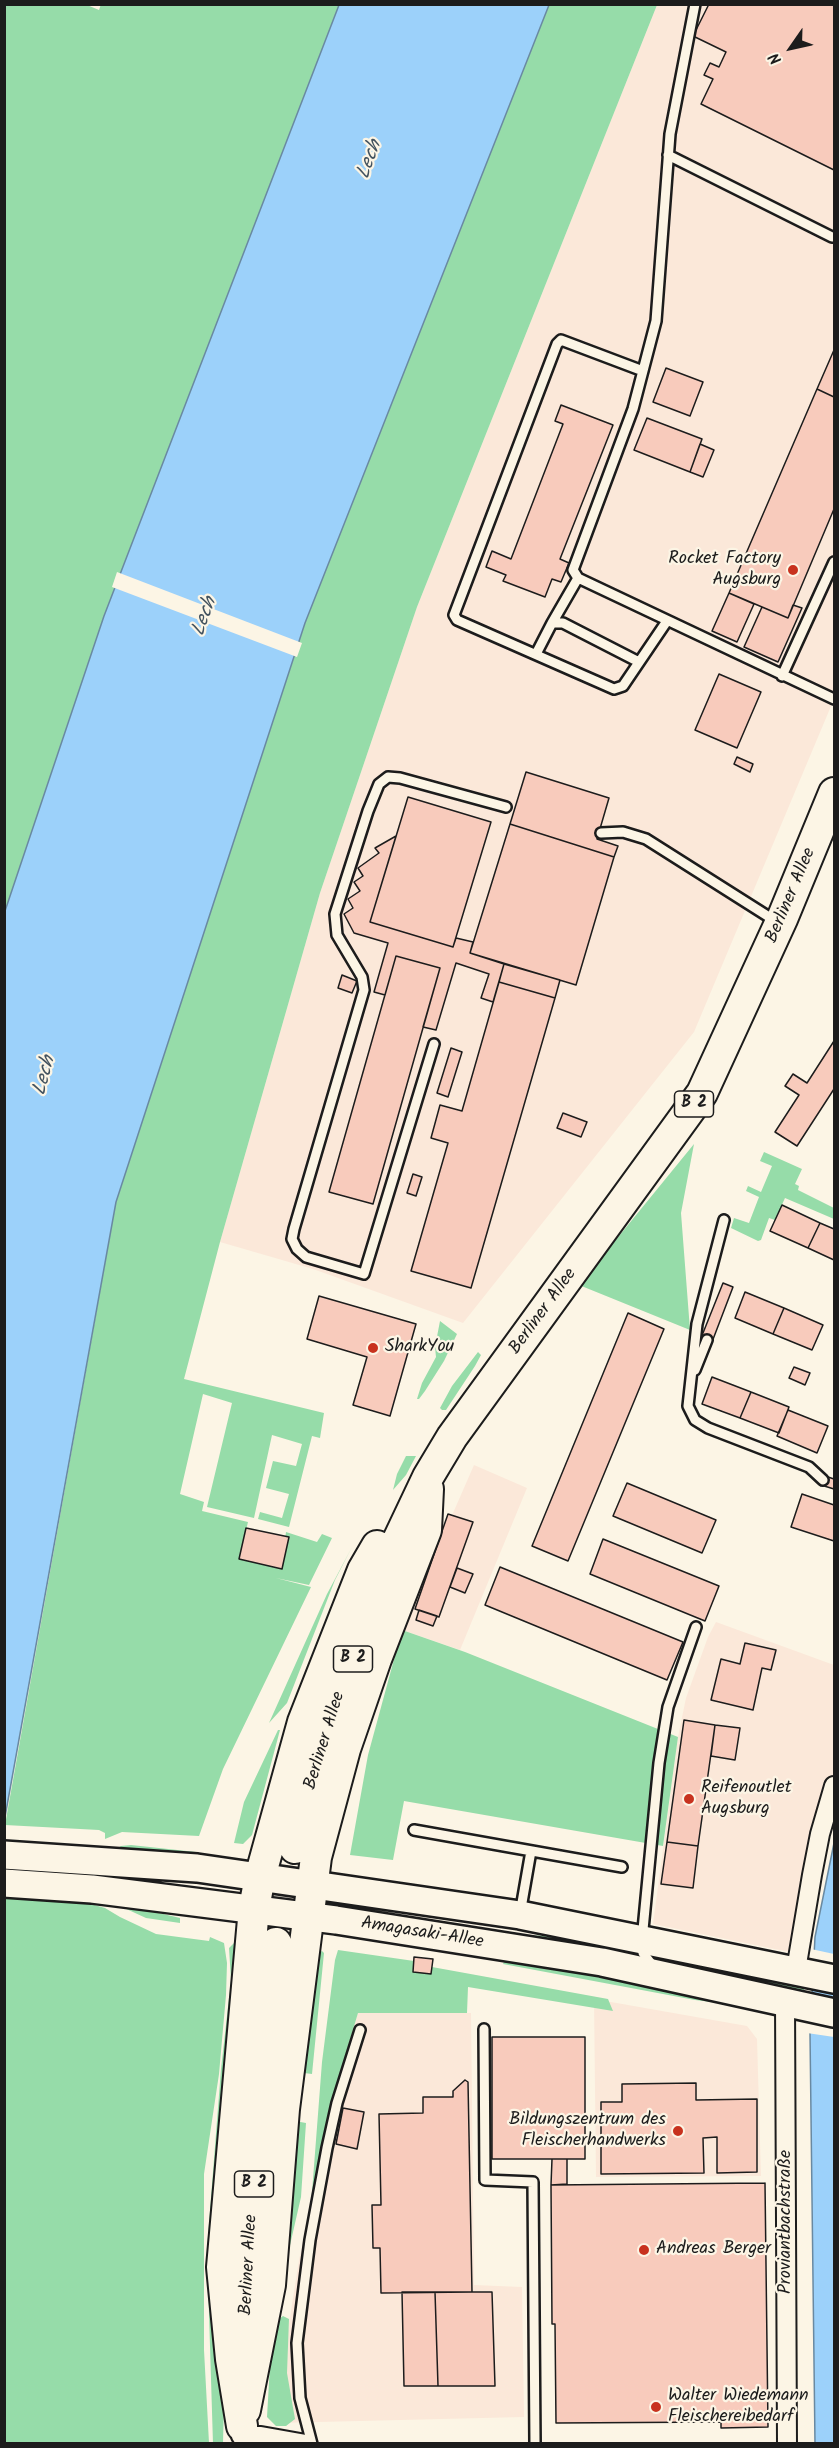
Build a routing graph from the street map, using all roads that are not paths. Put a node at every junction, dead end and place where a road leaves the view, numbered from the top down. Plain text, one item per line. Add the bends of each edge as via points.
1 (695, 4) edge
2 (668, 155) junction
3 (832, 237) dead end
4 (643, 371) junction
5 (834, 562) edge
6 (578, 578) junction
7 (667, 621) junction
8 (552, 623) junction
9 (536, 654) junction
10 (639, 662) junction
11 (783, 676) junction
12 (834, 699) edge
13 (834, 794) edge
14 (506, 807) dead end
15 (601, 833) dead end
16 (780, 924) junction
17 (434, 1044) dead end
18 (724, 1220) dead end
19 (707, 1340) dead end
20 (690, 1383) junction
21 (428, 1477) junction
22 (823, 1480) dead end
23 (696, 1627) dead end
24 (834, 1786) edge
25 (414, 1830) dead end
26 (295, 1848) tunnel mouth
27 (531, 1851) junction
28 (4, 1855) edge
29 (622, 1867) dead end
30 (260, 1877) junction
31 (4, 1883) edge
32 (312, 1884) junction
33 (254, 1908) junction
34 (520, 1915) junction
35 (309, 1917) junction
36 (642, 1940) junction
37 (276, 1943) tunnel mouth
38 (801, 1971) junction
39 (666, 1976) junction
40 (834, 1979) edge
41 (794, 2003) junction
42 (834, 2013) edge
43 (484, 2028) dead end
44 (360, 2030) dead end
45 (241, 2435) edge
46 (306, 2443) edge
47 (312, 2444) edge
48 (535, 2444) edge
49 (787, 2444) edge

1 - 2 lane
2 - 3 lane
2 - 4 lane via 656,321
4 - 6 lane via 633,409 576,558 573,570
4 - 9 lane via 561,340 556,344 454,615 457,620
5 - 11 lane
6 - 7 lane
6 - 8 lane
7 - 10 lane
7 - 11 lane
8 - 9 lane
8 - 10 lane via 563,623
9 - 10 lane via 614,689 623,686
11 - 12 lane
13 - 16 main road, Berliner Allee / B 2
14 - 17 lane via 400,778 388,777 379,784 335,914 337,935 362,977 364,990 294,1229 292,1239 306,1257 364,1274
15 - 16 lane via 623,832 646,839
16 - 21 main road, Berliner Allee / B 2 via 702,1093 452,1437
18 - 20 lane via 697,1324
19 - 20 lane
20 - 22 lane via 688,1406 695,1420 809,1467
21 - 26 main road, Berliner Allee / B 2 via 391,1555 331,1718
21 - 30 main road via 398,1507 363,1570 303,1722
21 - 32 main road via 426,1530 345,1749
23 - 36 lane via 668,1707
24 - 38 street via 812,1875
25 - 27 lane
27 - 29 lane
27 - 34 lane
28 - 30 main road, Amagasaki-Allee via 197,1868
30 - 32 main road, Amagasaki-Allee
30 - 33 main road
31 - 33 main road, Amagasaki-Allee
32 - 34 main road, Amagasaki-Allee
32 - 35 main road
33 - 35 main road, Amagasaki-Allee
33 - 45 main road via 222,2267
34 - 36 main road, Amagasaki-Allee
35 - 39 main road, Amagasaki-Allee via 602,1962
35 - 45 main road via 284,2109 270,2285
36 - 38 main road, Amagasaki-Allee
36 - 39 lane via 643,1953
37 - 45 main road, Berliner Allee / B 2 via 258,2107
38 - 40 main road, Amagasaki-Allee
39 - 41 main road, Amagasaki-Allee
41 - 42 main road, Amagasaki-Allee
41 - 49 street, Proviantbachstraße
43 - 48 lane via 486,2180 533,2182
44 - 47 lane via 327,2148 297,2343 300,2398
45 - 46 street

